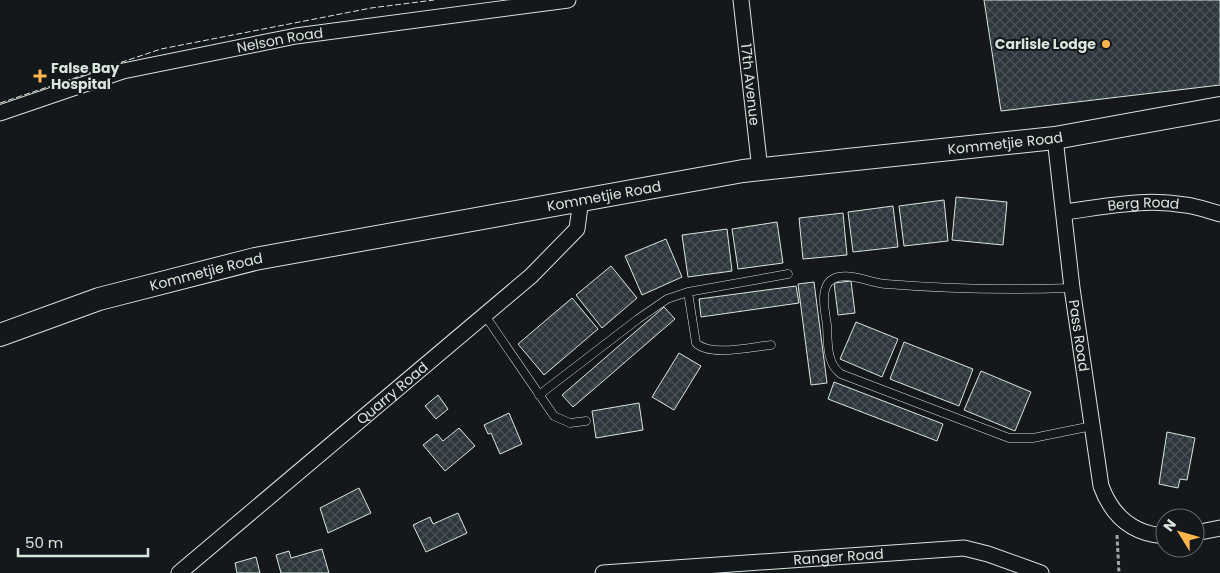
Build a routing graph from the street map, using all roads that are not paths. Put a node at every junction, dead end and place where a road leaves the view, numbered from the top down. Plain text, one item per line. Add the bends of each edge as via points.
1 (568, 0) edge
2 (741, 0) edge
3 (1220, 108) edge
4 (0, 113) edge
5 (1055, 138) junction
6 (760, 170) junction
7 (581, 199) junction
8 (1065, 212) junction
9 (1220, 214) edge
10 (788, 274) dead end
11 (1072, 288) junction
12 (688, 292) junction
13 (484, 314) junction
14 (0, 335) edge
15 (771, 345) dead end
16 (540, 395) junction
17 (586, 421) dead end
18 (1092, 426) junction
19 (1220, 528) edge
20 (1205, 531) edge
21 (1155, 534) edge
22 (179, 573) edge
23 (603, 573) edge
24 (1040, 573) edge

1 - 4 street, Nelson Road via 296,36 123,71
2 - 6 street, 17th Avenue
3 - 5 main road, Kommetjie Road
5 - 6 main road, Kommetjie Road
5 - 8 street, Pass Road
6 - 7 main road, Kommetjie Road
7 - 13 street, Quarry Road via 577,229 571,238
7 - 14 main road, Kommetjie Road via 255,259 99,299
8 - 9 street, Berg Road via 1152,201 1174,202
8 - 11 street, Pass Road
10 - 12 lane
11 - 18 street, Pass Road
11 - 18 lane via 936,287 837,277 829,282 825,292 828,347 831,364 841,374 1010,438 1033,438
12 - 15 lane via 696,343 700,348 714,350
12 - 16 lane via 657,304
13 - 16 lane
13 - 22 street, Quarry Road
16 - 17 lane via 559,420 570,423
18 - 21 street, Pass Road via 1105,497 1122,519 1142,532
19 - 20 street
23 - 24 street, Ranger Road via 957,548 988,554

